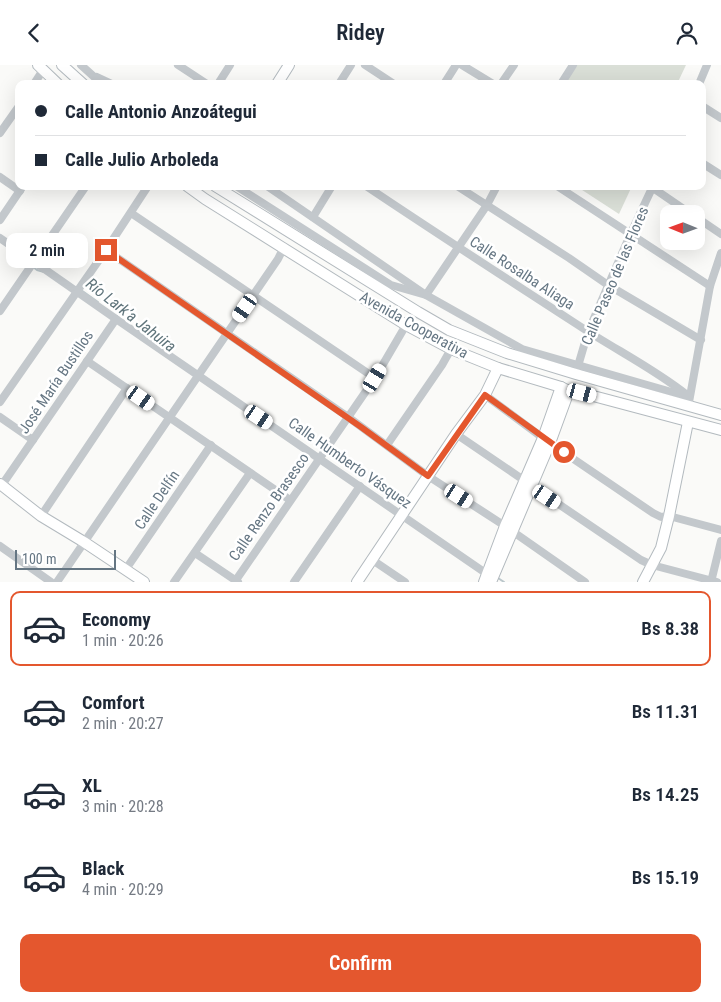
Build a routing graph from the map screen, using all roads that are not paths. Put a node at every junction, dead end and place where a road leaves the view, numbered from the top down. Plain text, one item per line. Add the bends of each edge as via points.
1 (62, 65) edge
2 (81, 65) edge
3 (178, 65) edge
4 (230, 65) edge
5 (289, 65) edge
6 (351, 65) edge
7 (366, 65) edge
8 (456, 65) edge
9 (462, 65) edge
10 (514, 65) edge
11 (573, 65) edge
12 (706, 65) edge
13 (40, 68) edge
14 (93, 76) junction
15 (36, 80) edge
16 (54, 80) edge
17 (79, 80) edge
18 (98, 80) edge
19 (102, 80) edge
20 (201, 80) edge
21 (221, 80) edge
22 (280, 80) edge
23 (342, 80) edge
24 (388, 80) edge
25 (447, 80) edge
26 (486, 80) edge
27 (504, 80) edge
28 (564, 80) edge
29 (700, 80) edge
30 (706, 109) edge
31 (15, 112) edge
32 (721, 118) edge
33 (0, 133) edge
34 (706, 166) edge
35 (721, 175) edge
36 (0, 177) edge
37 (15, 185) edge
38 (21, 190) edge
39 (83, 190) edge
40 (145, 190) edge
41 (193, 190) edge
42 (211, 190) edge
43 (221, 190) edge
44 (242, 190) edge
45 (274, 190) edge
46 (330, 190) edge
47 (372, 190) edge
48 (463, 190) edge
49 (495, 190) edge
50 (563, 190) edge
51 (652, 190) edge
52 (657, 190) edge
53 (205, 199) junction
54 (486, 205) junction
55 (678, 205) edge
56 (131, 213) junction
57 (313, 217) junction
58 (0, 220) edge
59 (705, 223) edge
60 (721, 234) edge
61 (630, 235) junction
62 (0, 238) edge
63 (284, 247) junction
64 (458, 248) junction
65 (106, 250) junction
66 (720, 258) edge
67 (35, 262) junction
68 (608, 285) junction
69 (710, 286) junction
70 (77, 292) junction
71 (254, 295) junction
72 (426, 295) junction
73 (0, 311) edge
74 (116, 319) junction
75 (406, 325) junction
76 (588, 332) junction
77 (226, 334) junction
78 (701, 340) junction
79 (451, 349) junction
80 (87, 361) junction
81 (578, 366) junction
82 (498, 368) junction
83 (198, 376) junction
84 (375, 378) junction
85 (127, 388) junction
86 (565, 389) junction
87 (485, 395) junction
88 (0, 402) edge
89 (689, 402) junction
90 (721, 415) edge
91 (0, 417) edge
92 (170, 417) junction
93 (348, 417) junction
94 (688, 422) junction
95 (721, 430) edge
96 (456, 434) junction
97 (33, 440) junction
98 (546, 440) junction
99 (211, 445) junction
100 (387, 445) junction
101 (320, 459) junction
102 (250, 473) junction
103 (428, 476) junction
104 (528, 484) junction
105 (1, 485) edge
106 (360, 486) junction
107 (290, 500) junction
108 (41, 516) junction
109 (401, 516) junction
110 (669, 516) junction
111 (508, 529) junction
112 (721, 529) edge
113 (721, 541) edge
114 (84, 542) junction
115 (0, 547) edge
116 (195, 553) junction
117 (371, 559) junction
118 (652, 565) junction
119 (126, 569) junction
120 (491, 580) edge
121 (237, 581) edge
122 (51, 582) edge
123 (56, 582) edge
124 (144, 582) edge
125 (174, 582) edge
126 (294, 582) edge
127 (356, 582) edge
128 (406, 582) edge
129 (585, 582) edge
130 (643, 582) edge
131 (713, 582) edge

1 - 17 street
2 - 14 street
3 - 20 street
4 - 21 street
5 - 22 street
6 - 23 street
7 - 24 street
8 - 25 street
9 - 26 street
10 - 27 street
11 - 28 street
12 - 29 street
13 - 15 street
13 - 16 street
14 - 18 street
14 - 19 street
30 - 32 street
31 - 33 street
34 - 35 street
36 - 37 street
38 - 58 street
39 - 67 street
40 - 56 street
41 - 53 street, Avenida Cooperativa
42 - 53 street
43 - 89 street, Avenida Cooperativa via 449,330 507,353
44 - 72 street via 391,285
45 - 57 street
46 - 57 street
47 - 64 street, Calle Rosalba Aliaga
48 - 54 street
49 - 54 street
50 - 61 street
51 - 61 street, Calle Paseo de las Flores
52 - 55 street
53 - 63 street, Avenida Cooperativa
54 - 64 street
54 - 68 street
56 - 65 street
56 - 71 street
57 - 72 street
59 - 60 street
61 - 68 street, Calle Paseo de las Flores
61 - 69 street
62 - 67 street, Calle Humberto Vásquez
63 - 71 street
63 - 75 street, Avenida Cooperativa
64 - 72 street
64 - 76 street, Calle Rosalba Aliaga
65 - 70 street
65 - 77 street
66 - 69 street
67 - 70 street, Calle Humberto Vásquez
67 - 73 street
68 - 76 street, Calle Paseo de las Flores
68 - 78 street
69 - 78 street
70 - 74 street, Calle Humberto Vásquez
70 - 88 street
71 - 77 street
71 - 84 street
72 - 81 street via 522,349
74 - 80 street, José María Bustillos
74 - 83 street, Calle Humberto Vásquez
75 - 79 street, Avenida Cooperativa
75 - 84 street, Calle Renzo Brasesco
76 - 81 street, Calle Paseo de las Flores
76 - 89 street, Calle Rosalba Aliaga via 672,384
77 - 83 street
77 - 93 street
78 - 89 street
79 - 82 street, Avenida Cooperativa
79 - 100 street
80 - 85 street
80 - 97 street, José María Bustillos
81 - 89 street
82 - 86 street, Avenida Cooperativa
82 - 87 street
83 - 92 street
83 - 101 street, Calle Humberto Vásquez
84 - 93 street, Calle Renzo Brasesco
85 - 92 street
85 - 108 street
86 - 94 street, Avenida Cooperativa
86 - 98 street
87 - 96 street
87 - 98 street
89 - 90 street, Avenida Cooperativa
91 - 97 street
92 - 99 street
92 - 114 street
93 - 100 street
93 - 101 street, Calle Renzo Brasesco
94 - 95 street, Avenida Cooperativa
94 - 110 street
96 - 103 street
96 - 104 street
97 - 105 street, José María Bustillos
98 - 104 street
98 - 110 street via 653,513
99 - 102 street
99 - 119 street, Calle Delfín
100 - 103 street
101 - 106 street, Calle Humberto Vásquez
101 - 107 street, Calle Renzo Brasesco
102 - 107 street
102 - 116 street
103 - 109 street
103 - 111 street
104 - 111 street
104 - 118 street
105 - 108 street
106 - 109 street, Calle Humberto Vásquez
106 - 126 street
107 - 121 street, Calle Renzo Brasesco
108 - 114 street
109 - 117 street
109 - 120 street, Calle Humberto Vásquez
110 - 112 street
110 - 118 street via 661,548
111 - 120 street
111 - 129 street
113 - 131 street
114 - 119 street
114 - 123 street
115 - 122 street
116 - 121 street
116 - 125 street
117 - 127 street
117 - 128 street
118 - 130 street
118 - 131 street
119 - 124 street

